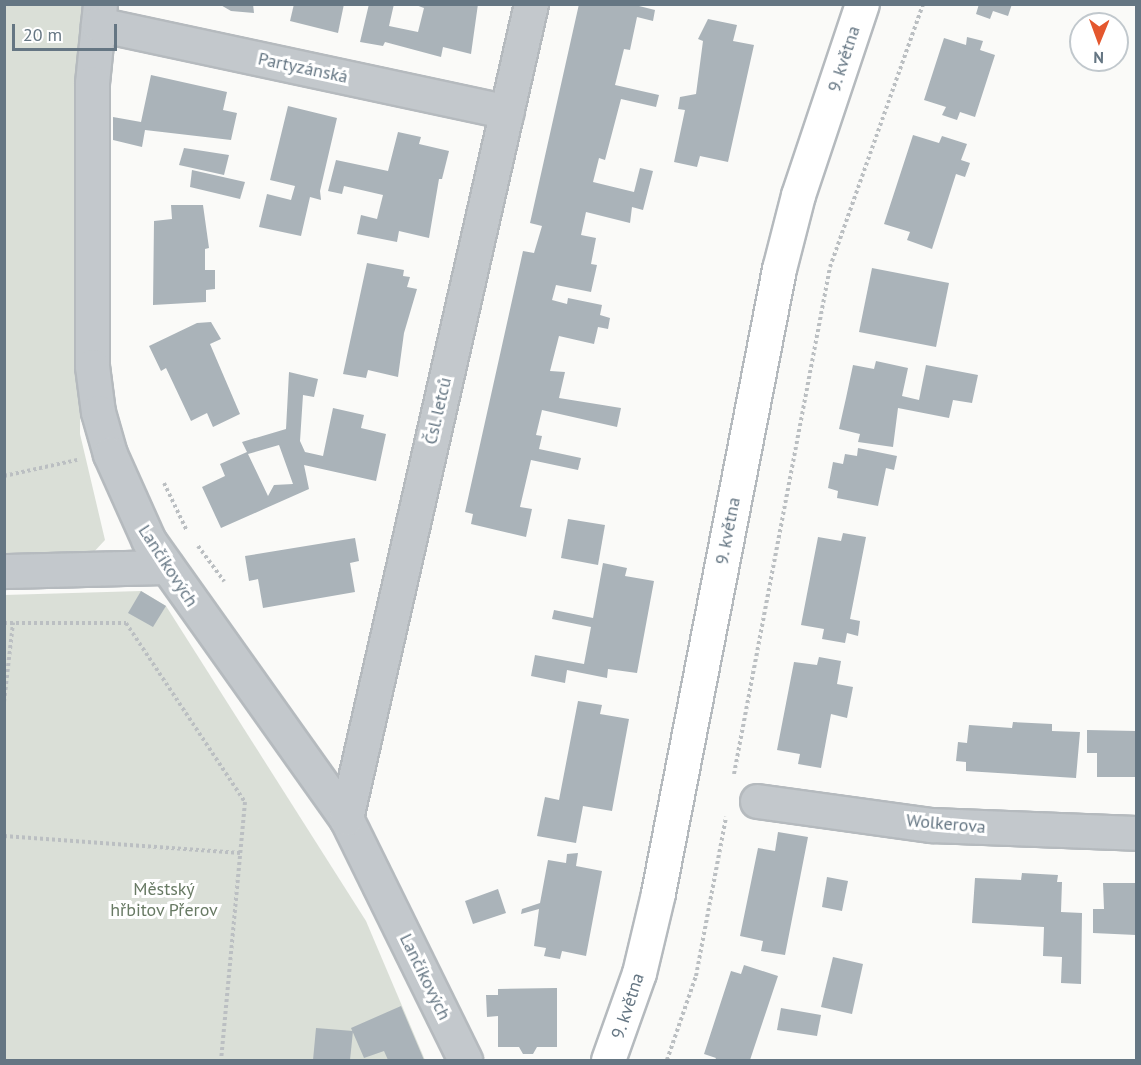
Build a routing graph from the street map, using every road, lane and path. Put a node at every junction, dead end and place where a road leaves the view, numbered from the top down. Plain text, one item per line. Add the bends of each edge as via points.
1 (531, 4) edge
2 (862, 4) edge
3 (923, 4) edge
4 (99, 14) edge
5 (507, 112) junction
6 (81, 459) dead end
7 (159, 472) dead end
8 (4, 476) edge
9 (167, 567) junction
10 (4, 571) edge
11 (225, 583) dead end
12 (4, 623) edge
13 (13, 623) junction
14 (4, 702) edge
15 (733, 777) dead end
16 (742, 805) joint
17 (346, 818) junction
18 (1137, 833) edge
19 (4, 836) edge
20 (240, 853) junction
21 (222, 1060) edge
22 (465, 1060) edge
23 (608, 1060) edge
24 (667, 1060) edge

1 - 5 street, Čsl. letců
2 - 23 main road, 9. května via 798,195 779,269 658,893 639,973
3 - 15 path via 830,267
4 - 5 street, Partyzánská
4 - 9 street, Lančíkových via 92,83 94,390 121,484
5 - 17 street, Čsl. letců
6 - 8 path
7 - 11 path via 192,541 206,553
9 - 10 street
9 - 17 street, Lančíkových
12 - 13 path
13 - 14 path
13 - 20 path via 126,624 245,802
16 - 18 street, Wolkerova via 931,825
16 - 24 path via 696,976
17 - 22 street, Lančíkových
19 - 20 path
20 - 21 path

